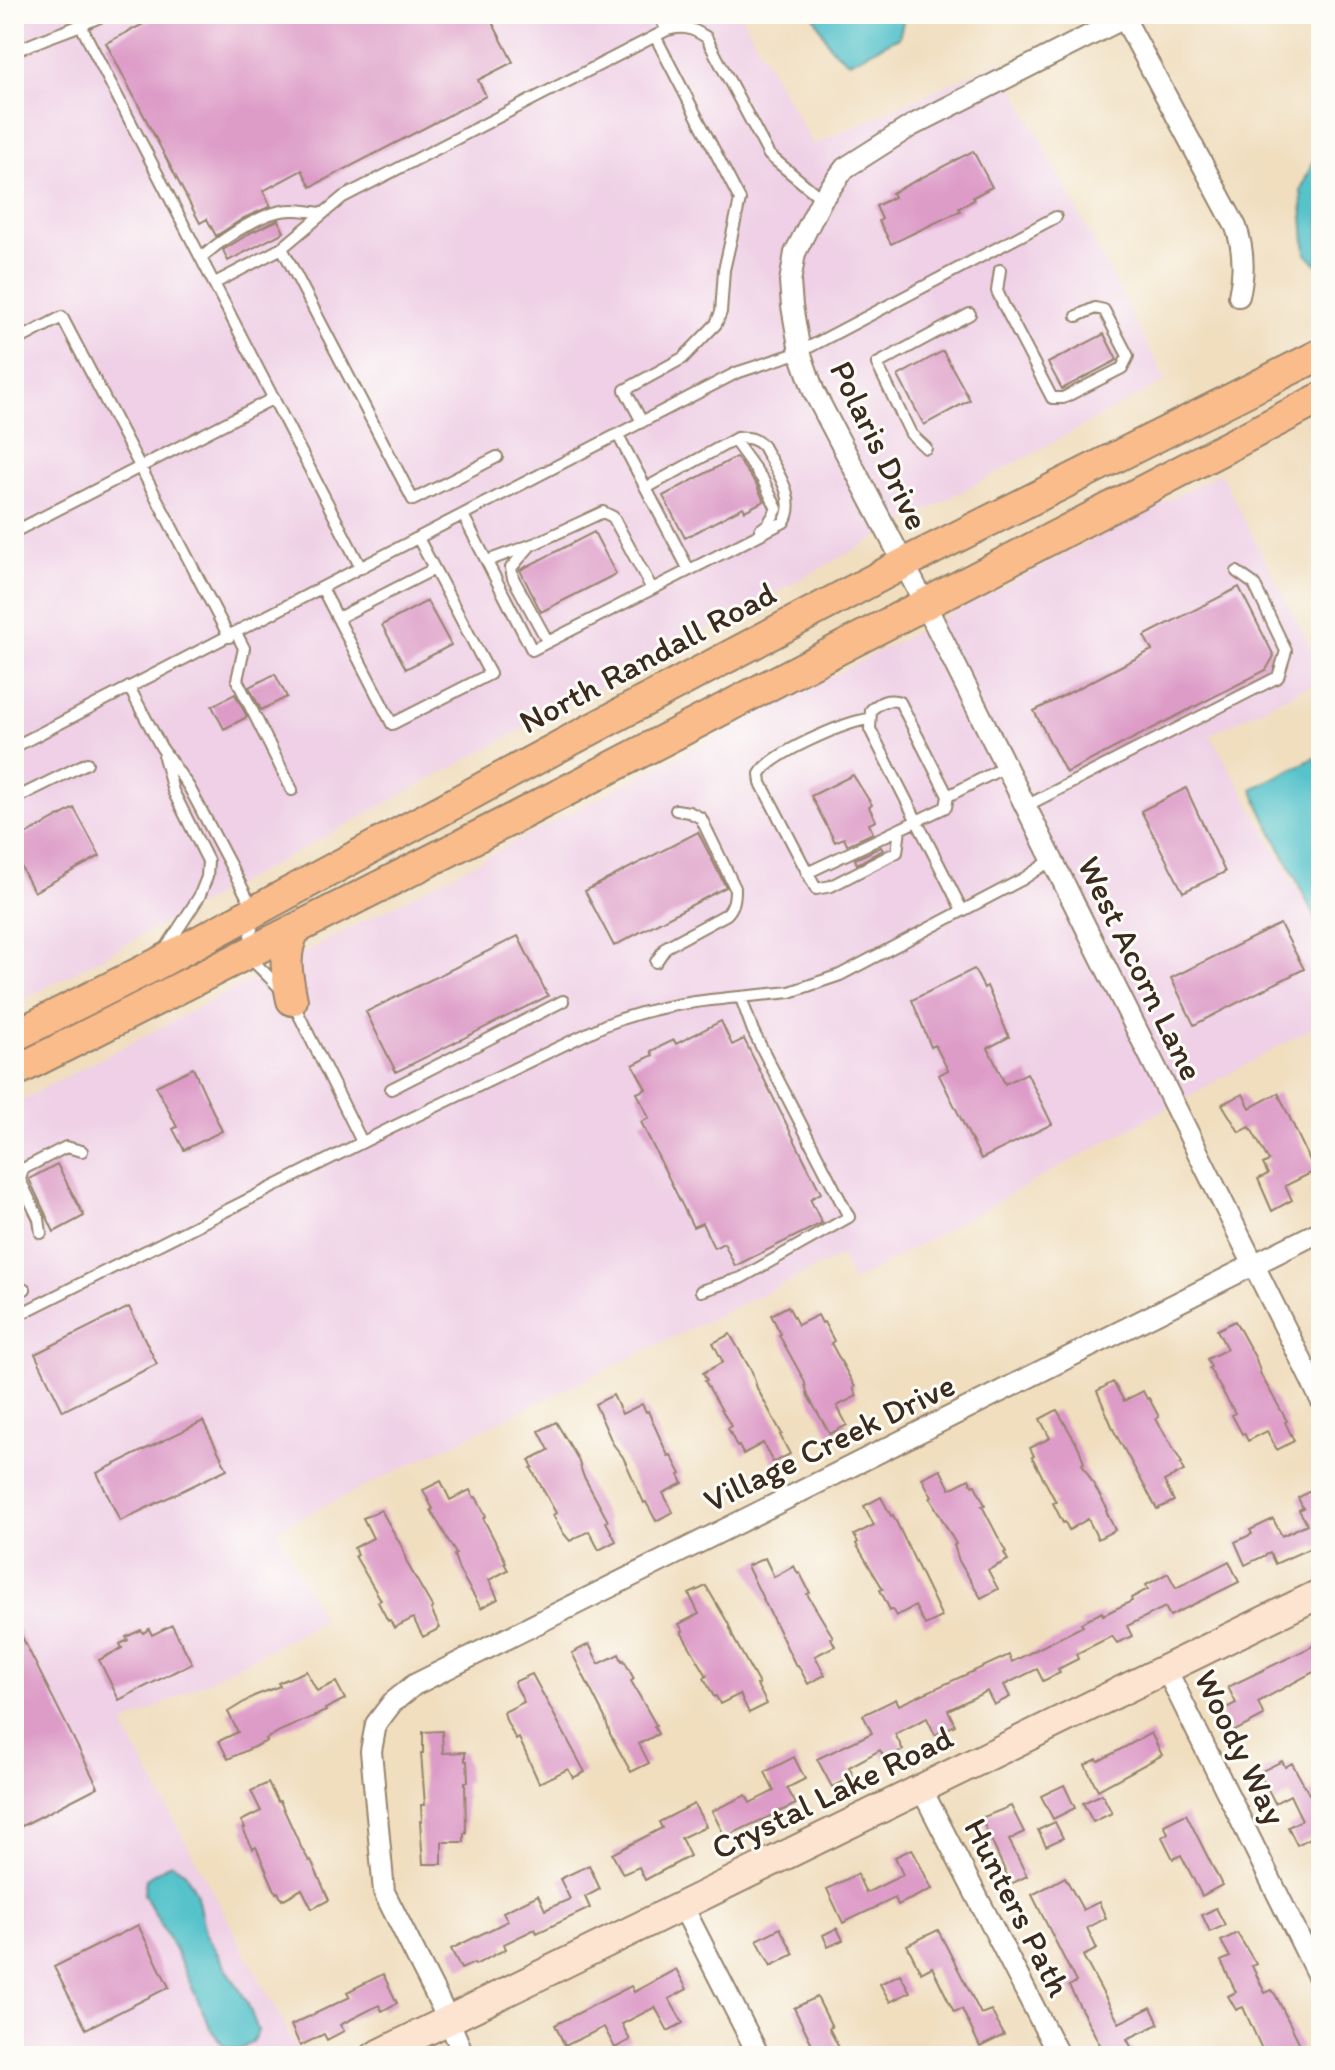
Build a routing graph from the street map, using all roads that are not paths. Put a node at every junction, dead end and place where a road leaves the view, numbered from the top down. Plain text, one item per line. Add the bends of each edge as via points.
1 (106, 14) edge
2 (658, 14) edge
3 (1126, 15) edge
4 (81, 26) junction
5 (667, 30) junction
6 (655, 36) junction
7 (14, 52) edge
8 (822, 199) junction
9 (321, 213) junction
10 (1056, 217) dead end
11 (282, 248) junction
12 (202, 258) junction
13 (1000, 270) dead end
14 (215, 283) junction
15 (1239, 296) dead end
16 (970, 314) dead end
17 (1077, 316) dead end
18 (14, 342) edge
19 (800, 352) junction
20 (1321, 354) edge
21 (274, 398) junction
22 (1321, 398) edge
23 (642, 422) junction
24 (618, 435) junction
25 (734, 440) junction
26 (926, 448) dead end
27 (497, 457) dead end
28 (141, 467) junction
29 (646, 488) junction
30 (463, 515) junction
31 (14, 532) edge
32 (418, 538) junction
33 (746, 541) junction
34 (531, 545) junction
35 (487, 561) junction
36 (903, 564) junction
37 (361, 568) junction
38 (434, 569) junction
39 (689, 570) junction
40 (1237, 572) dead end
41 (322, 588) junction
42 (652, 589) junction
43 (925, 604) junction
44 (338, 618) junction
45 (233, 635) junction
46 (548, 642) junction
47 (129, 687) junction
48 (868, 719) junction
49 (14, 747) edge
50 (161, 747) junction
51 (87, 763) dead end
52 (1005, 767) junction
53 (292, 790) dead end
54 (948, 796) junction
55 (14, 799) edge
56 (1026, 806) junction
57 (676, 810) dead end
58 (916, 821) junction
59 (900, 829) junction
60 (1053, 859) junction
61 (807, 873) junction
62 (962, 910) junction
63 (255, 912) junction
64 (294, 931) junction
65 (247, 955) junction
66 (656, 962) dead end
67 (155, 965) junction
68 (741, 998) junction
69 (292, 1000) junction
70 (563, 1001) dead end
71 (14, 1036) edge
72 (14, 1072) edge
73 (391, 1089) dead end
74 (362, 1142) junction
75 (82, 1151) dead end
76 (1321, 1231) edge
77 (41, 1233) dead end
78 (1253, 1264) junction
79 (701, 1291) dead end
80 (14, 1317) edge
81 (1321, 1400) edge
82 (1321, 1593) edge
83 (1166, 1669) junction
84 (921, 1788) junction
85 (682, 1905) junction
86 (1321, 1982) edge
87 (448, 2019) junction
88 (375, 2056) edge
89 (464, 2056) edge
90 (759, 2056) edge
91 (1059, 2056) edge

1 - 4 lane
2 - 5 lane
3 - 8 street, Polaris Drive via 881,143 845,168
3 - 15 street via 1236,227 1243,266
4 - 7 lane
4 - 12 lane
5 - 6 lane
5 - 8 lane via 691,28 706,37 769,155
6 - 9 lane
6 - 23 lane via 740,200 716,324 683,358 625,390
8 - 19 street, Polaris Drive via 792,268
9 - 11 lane
9 - 12 lane via 276,212 217,243
10 - 19 lane
11 - 14 lane
11 - 27 lane via 413,500
12 - 14 lane
13 - 17 lane via 997,291 1052,398 1063,398 1122,368 1128,356 1104,310
14 - 21 lane
16 - 26 lane via 877,364 911,434
18 - 28 lane via 62,317
19 - 23 lane via 736,373
19 - 36 street, Polaris Drive via 814,392
20 - 36 main road, North Randall Road
21 - 28 lane
21 - 37 lane
22 - 43 main road
23 - 24 lane
24 - 29 lane
24 - 30 lane
25 - 29 lane
25 - 33 lane via 777,509
25 - 33 lane via 747,437 763,446 791,501 784,522
28 - 31 lane
28 - 45 lane
29 - 39 lane
30 - 32 lane
30 - 35 lane
32 - 37 lane
32 - 38 lane
33 - 39 lane
34 - 35 lane
34 - 42 lane via 597,512 607,513
34 - 46 lane via 511,568
35 - 46 lane via 532,650
36 - 43 street, West Acorn Lane
36 - 63 main road, North Randall Road
37 - 41 lane
38 - 44 lane
38 - 44 lane via 490,674 392,724
39 - 42 lane
40 - 56 lane via 1254,584 1286,651 1278,677
41 - 44 lane
41 - 45 lane
42 - 46 lane
43 - 52 street, West Acorn Lane
43 - 64 main road
45 - 47 lane
45 - 53 lane via 244,648 237,680
47 - 49 lane
47 - 50 lane
48 - 54 lane via 883,701 900,702
48 - 58 lane
48 - 61 lane via 849,722 772,760 760,774
50 - 63 lane via 189,787
50 - 67 lane via 173,791 208,861 199,897
51 - 55 lane
52 - 54 lane
52 - 56 street, West Acorn Lane
54 - 58 lane via 946,807
56 - 60 street, West Acorn Lane
57 - 66 lane via 701,818 735,897 727,914 666,947
58 - 59 lane
58 - 62 lane
59 - 61 lane
59 - 61 lane via 897,852 831,886 816,889
60 - 62 lane
60 - 78 street, West Acorn Lane
62 - 68 lane via 808,988
63 - 65 lane
63 - 67 main road, North Randall Road
64 - 65 main road
64 - 69 main road via 285,970
65 - 69 lane
65 - 72 main road
67 - 71 main road, North Randall Road
68 - 74 lane via 638,1011
68 - 79 lane via 849,1217 741,1278
69 - 74 lane
70 - 73 lane
74 - 80 lane
75 - 77 lane via 66,1147 23,1169 20,1180
76 - 78 street, Village Creek Drive
78 - 81 street, West Acorn Lane
78 - 87 street, Village Creek Drive via 414,1685 392,1703 376,1724 371,1751 384,1892
82 - 83 street, Crystal Lake Road
83 - 84 street, Crystal Lake Road
83 - 86 street, Woody Way
84 - 85 street, Crystal Lake Road
84 - 91 street, Hunters Path
85 - 87 street, Crystal Lake Road
85 - 90 street
87 - 88 street, Crystal Lake Road
87 - 89 street

